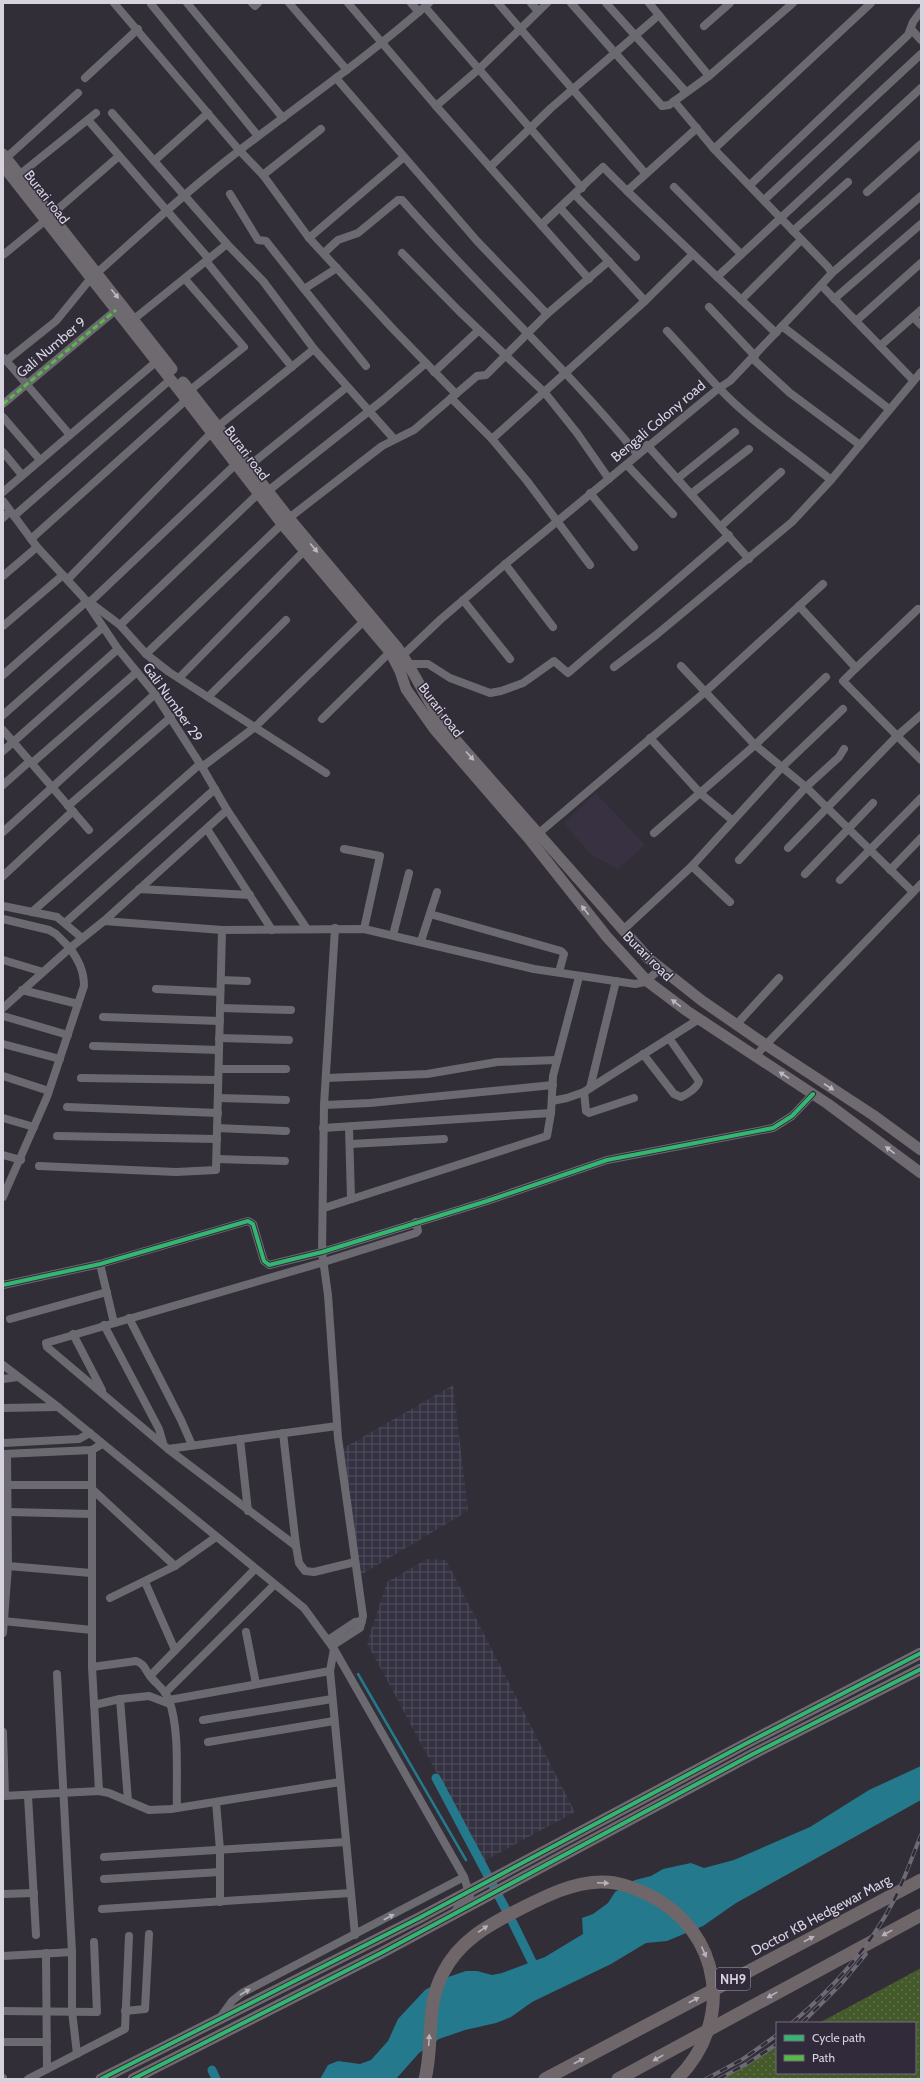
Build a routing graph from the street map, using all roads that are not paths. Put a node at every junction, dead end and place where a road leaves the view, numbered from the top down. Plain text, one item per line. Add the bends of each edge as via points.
1 (114, 3) edge
2 (187, 3) edge
3 (252, 3) edge
4 (258, 3) edge
5 (289, 3) edge
6 (348, 3) edge
7 (411, 3) edge
8 (498, 3) edge
9 (531, 3) edge
10 (547, 3) edge
11 (571, 3) edge
12 (606, 3) edge
13 (648, 3) edge
14 (730, 3) edge
15 (793, 3) edge
16 (871, 3) edge
17 (151, 4) edge
18 (424, 7) edge
19 (538, 11) junction
20 (921, 11) edge
21 (659, 15) junction
22 (704, 26) dead end
23 (138, 29) junction
24 (519, 29) junction
25 (911, 29) junction
26 (636, 36) junction
27 (921, 40) edge
28 (384, 43) junction
29 (617, 52) junction
30 (921, 54) edge
31 (479, 69) junction
32 (348, 70) junction
33 (710, 76) junction
34 (85, 78) dead end
35 (336, 78) junction
36 (921, 88) edge
37 (572, 90) junction
38 (686, 92) junction
39 (78, 93) dead end
40 (674, 101) junction
41 (436, 106) junction
42 (96, 113) dead end
43 (112, 113) dead end
44 (208, 113) junction
45 (283, 118) junction
46 (88, 120) junction
47 (529, 128) junction
48 (696, 128) junction
49 (321, 129) dead end
50 (258, 136) junction
51 (921, 144) edge
52 (714, 149) junction
53 (239, 150) junction
54 (119, 156) junction
55 (404, 157) junction
56 (4, 159) edge
57 (154, 161) junction
58 (490, 166) junction
59 (645, 173) junction
60 (19, 175) junction
61 (263, 175) junction
62 (848, 182) dead end
63 (750, 185) junction
64 (674, 187) dead end
65 (582, 188) junction
66 (627, 191) junction
67 (867, 192) dead end
68 (230, 194) dead end
69 (575, 195) junction
70 (184, 196) junction
71 (921, 196) edge
72 (764, 200) junction
73 (560, 208) junction
74 (167, 210) junction
75 (48, 217) junction
76 (780, 217) junction
77 (921, 224) edge
78 (540, 225) junction
79 (793, 231) junction
80 (309, 238) junction
81 (801, 240) junction
82 (227, 244) junction
83 (324, 253) junction
84 (402, 253) dead end
85 (693, 254) junction
86 (741, 254) junction
87 (3, 255) edge
88 (636, 257) dead end
89 (208, 260) junction
90 (609, 261) junction
91 (921, 263) edge
92 (337, 268) junction
93 (832, 273) junction
94 (94, 275) junction
95 (717, 277) junction
96 (185, 279) junction
97 (589, 279) junction
98 (820, 285) junction
99 (304, 289) junction
100 (834, 299) junction
101 (741, 300) junction
102 (645, 301) junction
103 (709, 307) dead end
104 (116, 310) junction
105 (921, 310) edge
106 (547, 314) junction
107 (913, 316) junction
108 (134, 319) junction
109 (856, 321) junction
110 (921, 325) edge
111 (782, 326) junction
112 (479, 330) junction
113 (667, 331) dead end
114 (528, 332) junction
115 (776, 333) junction
116 (880, 346) junction
117 (314, 349) junction
118 (506, 355) junction
119 (754, 357) junction
120 (5, 359) edge
121 (157, 361) junction
122 (426, 363) junction
123 (366, 366) dead end
124 (292, 367) junction
125 (434, 372) junction
126 (566, 373) junction
127 (919, 375) edge
128 (171, 379) junction
129 (26, 385) junction
130 (347, 387) junction
131 (719, 388) junction
132 (545, 393) junction
133 (188, 395) junction
134 (454, 396) junction
135 (3, 404) edge
136 (368, 410) junction
137 (889, 410) junction
138 (3, 417) edge
139 (215, 429) junction
140 (736, 432) dead end
141 (70, 435) junction
142 (394, 439) junction
143 (492, 439) junction
144 (647, 445) junction
145 (860, 445) junction
146 (749, 448) dead end
147 (3, 452) edge
148 (637, 454) junction
149 (40, 460) junction
150 (236, 464) junction
151 (628, 464) junction
152 (249, 466) junction
153 (781, 472) dead end
154 (22, 475) junction
155 (609, 479) junction
156 (677, 479) junction
157 (830, 480) junction
158 (3, 492) edge
159 (263, 492) junction
160 (590, 493) junction
161 (691, 494) junction
162 (3, 501) edge
163 (12, 514) junction
164 (673, 514) dead end
165 (3, 518) edge
166 (286, 521) junction
167 (556, 522) junction
168 (721, 526) junction
169 (729, 535) junction
170 (31, 539) junction
171 (37, 547) junction
172 (634, 547) dead end
173 (305, 550) junction
174 (749, 559) junction
175 (505, 564) junction
176 (590, 565) dead end
177 (3, 576) edge
178 (65, 577) junction
179 (823, 584) dead end
180 (86, 600) junction
181 (462, 600) junction
182 (800, 606) junction
183 (918, 609) dead end
184 (286, 620) dead end
185 (364, 621) junction
186 (120, 625) junction
187 (3, 626) edge
188 (103, 627) junction
189 (553, 627) dead end
190 (118, 649) junction
191 (390, 652) junction
192 (146, 654) junction
193 (402, 655) junction
194 (510, 659) dead end
195 (410, 664) junction
196 (681, 666) dead end
197 (614, 667) dead end
198 (856, 668) junction
199 (137, 672) junction
200 (3, 675) edge
201 (826, 677) dead end
202 (179, 678) junction
203 (705, 692) junction
204 (155, 694) junction
205 (208, 698) junction
206 (843, 709) dead end
207 (3, 715) edge
208 (921, 715) edge
209 (171, 718) junction
210 (322, 719) dead end
211 (255, 727) junction
212 (3, 730) edge
213 (897, 736) junction
214 (650, 738) junction
215 (13, 742) junction
216 (755, 745) junction
217 (844, 749) dead end
218 (3, 751) edge
219 (921, 760) edge
220 (31, 762) junction
221 (201, 766) junction
222 (782, 767) junction
223 (326, 772) dead end
224 (3, 784) edge
225 (52, 786) junction
226 (806, 787) junction
227 (215, 789) junction
228 (700, 793) junction
229 (921, 798) edge
230 (873, 803) dead end
231 (827, 807) junction
232 (70, 809) junction
233 (227, 810) junction
234 (732, 820) junction
235 (848, 828) junction
236 (207, 829) junction
237 (89, 830) dead end
238 (3, 832) edge
239 (539, 833) junction
240 (654, 833) dead end
241 (921, 838) edge
242 (788, 848) dead end
243 (344, 849) dead end
244 (869, 849) junction
245 (739, 860) dead end
246 (692, 866) junction
247 (890, 870) junction
248 (409, 873) dead end
249 (574, 873) junction
250 (805, 874) dead end
251 (3, 876) edge
252 (840, 880) dead end
253 (563, 882) junction
254 (921, 884) edge
255 (139, 889) junction
256 (436, 892) dead end
257 (913, 892) junction
258 (250, 895) junction
259 (730, 902) dead end
260 (3, 906) edge
261 (32, 912) junction
262 (430, 914) junction
263 (3, 919) edge
264 (104, 921) junction
265 (66, 922) junction
266 (335, 928) junction
267 (307, 929) junction
268 (364, 929) junction
269 (222, 930) junction
270 (272, 930) junction
271 (623, 930) junction
272 (392, 935) junction
273 (421, 941) junction
274 (75, 943) junction
275 (3, 960) edge
276 (660, 969) junction
277 (43, 972) junction
278 (560, 972) junction
279 (579, 977) junction
280 (779, 978) dead end
281 (221, 980) junction
282 (246, 981) dead end
283 (616, 981) junction
284 (647, 981) junction
285 (156, 988) dead end
286 (22, 990) junction
287 (220, 992) junction
288 (5, 1004) edge
289 (78, 1004) junction
290 (220, 1008) junction
291 (291, 1010) dead end
292 (3, 1016) edge
293 (103, 1017) dead end
294 (699, 1019) junction
295 (220, 1021) junction
296 (736, 1025) junction
297 (68, 1034) junction
298 (219, 1038) junction
299 (669, 1038) junction
300 (289, 1040) dead end
301 (3, 1044) edge
302 (766, 1045) junction
303 (93, 1046) dead end
304 (219, 1050) junction
305 (643, 1054) junction
306 (755, 1056) junction
307 (60, 1060) junction
308 (557, 1060) junction
309 (218, 1069) junction
310 (286, 1069) dead end
311 (3, 1076) edge
312 (81, 1078) dead end
313 (326, 1078) junction
314 (218, 1080) junction
315 (553, 1085) junction
316 (587, 1090) junction
317 (50, 1091) junction
318 (814, 1094) junction
319 (218, 1098) junction
320 (634, 1098) dead end
321 (286, 1100) dead end
322 (552, 1101) junction
323 (324, 1105) junction
324 (67, 1107) dead end
325 (218, 1113) junction
326 (551, 1113) junction
327 (3, 1118) edge
328 (34, 1127) junction
329 (349, 1127) junction
330 (217, 1128) junction
331 (323, 1128) junction
332 (286, 1131) dead end
333 (57, 1136) dead end
334 (217, 1139) junction
335 (444, 1139) dead end
336 (350, 1144) junction
337 (921, 1150) edge
338 (3, 1155) edge
339 (217, 1159) junction
340 (20, 1160) junction
341 (285, 1161) dead end
342 (40, 1166) dead end
343 (921, 1173) edge
344 (3, 1196) edge
345 (351, 1199) junction
346 (324, 1208) junction
347 (323, 1257) junction
348 (100, 1264) junction
349 (3, 1285) edge
350 (107, 1292) junction
351 (129, 1318) junction
352 (10, 1319) dead end
353 (113, 1319) junction
354 (104, 1325) junction
355 (73, 1334) junction
356 (3, 1365) edge
357 (18, 1377) junction
358 (3, 1379) edge
359 (104, 1394) junction
360 (58, 1407) junction
361 (3, 1408) edge
362 (338, 1426) junction
363 (283, 1433) junction
364 (90, 1434) junction
365 (240, 1439) junction
366 (3, 1443) edge
367 (102, 1444) junction
368 (192, 1444) junction
369 (166, 1446) junction
370 (92, 1450) junction
371 (5, 1454) edge
372 (7, 1485) junction
373 (92, 1488) junction
374 (248, 1511) junction
375 (8, 1512) junction
376 (92, 1514) junction
377 (216, 1537) junction
378 (296, 1546) junction
379 (355, 1562) junction
380 (8, 1566) junction
381 (175, 1566) junction
382 (255, 1569) junction
383 (92, 1573) junction
384 (145, 1582) junction
385 (274, 1585) junction
386 (110, 1598) dead end
387 (4, 1621) edge
388 (92, 1630) junction
389 (246, 1632) dead end
390 (3, 1633) edge
391 (333, 1643) junction
392 (175, 1650) junction
393 (921, 1653) edge
394 (92, 1667) junction
395 (921, 1669) edge
396 (330, 1671) junction
397 (57, 1674) dead end
398 (150, 1676) junction
399 (256, 1684) junction
400 (120, 1699) junction
401 (168, 1699) junction
402 (332, 1699) junction
403 (94, 1705) junction
404 (203, 1720) dead end
405 (334, 1721) junction
406 (3, 1732) edge
407 (208, 1742) dead end
408 (340, 1782) junction
409 (99, 1791) junction
410 (62, 1794) junction
411 (4, 1796) edge
412 (28, 1796) junction
413 (128, 1801) junction
414 (216, 1802) junction
415 (177, 1808) junction
416 (346, 1842) junction
417 (220, 1850) junction
418 (104, 1857) dead end
419 (220, 1872) junction
420 (464, 1877) junction
421 (104, 1879) dead end
422 (921, 1880) edge
423 (34, 1893) junction
424 (351, 1893) junction
425 (3, 1894) edge
426 (220, 1902) junction
427 (102, 1909) dead end
428 (454, 1913) junction
429 (921, 1914) edge
430 (149, 1934) dead end
431 (36, 1935) dead end
432 (129, 1936) dead end
433 (355, 1936) junction
434 (94, 1942) dead end
435 (72, 1952) junction
436 (46, 1953) junction
437 (3, 1956) edge
438 (3, 2011) edge
439 (47, 2011) junction
440 (125, 2011) junction
441 (72, 2012) junction
442 (218, 2020) junction
443 (3, 2042) edge
444 (47, 2042) junction
445 (77, 2054) junction
446 (47, 2069) junction
447 (28, 2079) edge
448 (101, 2079) edge
449 (133, 2079) edge
450 (424, 2079) edge
451 (545, 2079) edge
452 (618, 2079) edge
453 (677, 2079) edge

1 - 23 street
2 - 45 street
3 - 4 street via 255,6
5 - 32 street
6 - 28 street
7 - 18 street
8 - 24 street
9 - 19 street
10 - 19 street
11 - 29 street
12 - 26 street
13 - 21 street
14 - 22 street
15 - 33 street
16 - 52 street
17 - 50 street
18 - 28 street
18 - 31 street
19 - 24 street
20 - 25 street
21 - 26 street
21 - 33 street
23 - 34 street
23 - 44 street
24 - 31 street
24 - 37 street
25 - 27 street
25 - 63 street via 908,35
26 - 29 street
26 - 38 street
28 - 32 street
28 - 41 street
29 - 37 street
29 - 40 street via 660,104 666,106
30 - 72 street
31 - 41 street
31 - 47 street
32 - 35 street
33 - 38 street
35 - 45 street
35 - 55 street
36 - 76 street
37 - 47 street
37 - 59 street
38 - 40 street
39 - 56 street
40 - 48 street
41 - 58 street
42 - 46 street
43 - 57 street
44 - 53 street
44 - 57 street
45 - 50 street
46 - 54 street
46 - 60 street
47 - 58 street
47 - 65 street
48 - 52 street
48 - 59 street
49 - 61 street
50 - 53 street
51 - 67 street
52 - 63 street
53 - 61 street
53 - 70 street
54 - 74 street
54 - 75 street
55 - 80 street
55 - 106 street via 477,241
56 - 60 main road, Burari road
56 - 75 main road, Burari road
57 - 70 street
58 - 78 street
59 - 66 street
60 - 75 main road, Burari road
61 - 80 street
62 - 79 street
63 - 72 street
64 - 86 street
65 - 66 street via 603,167
65 - 69 street
66 - 85 street
68 - 99 street via 258,240 267,242
69 - 73 street
69 - 88 street
70 - 74 street
70 - 82 street
71 - 93 street, Bengali Colony road
72 - 76 street
73 - 78 street
73 - 90 street
74 - 89 street
74 - 94 street
75 - 87 street
75 - 94 main road, Burari road
76 - 79 street
76 - 86 street
77 - 100 street
78 - 97 street
79 - 81 street
80 - 83 street
81 - 93 street
81 - 101 street
82 - 89 street
82 - 117 street via 267,286
83 - 92 street
83 - 114 street via 338,240 358,233 400,199
84 - 112 street
85 - 95 street
85 - 102 street
86 - 95 street
89 - 96 street
89 - 124 street
90 - 97 street
90 - 102 street
91 - 109 street
92 - 99 street
92 - 122 street
93 - 98 street, Bengali Colony road
94 - 104 main road, Burari road
94 -> 108 main road, Burari road
94 - 120 street via 56,322
95 - 101 street
96 - 108 street
96 - 133 street via 244,347
97 - 106 street
98 - 100 street
98 - 111 street, Bengali Colony road
99 - 123 street
100 - 109 street
101 - 115 street
102 - 126 street
103 - 119 street
104 - 121 main road, Burari road
104 - 129 street, Gali Number 9
105 - 107 street
106 - 114 street
107 - 110 street
107 - 116 street
108 - 133 main road, Burari road
109 - 116 street
111 - 115 street, Bengali Colony road
111 - 137 street
112 - 118 street
112 - 125 street
113 - 131 street
114 - 118 street
114 - 126 street
115 - 119 street, Bengali Colony road
116 - 127 street
117 - 124 street
117 - 130 street
118 - 132 street
118 - 134 street via 486,375 479,375
119 - 131 street, Bengali Colony road via 730,381
119 - 145 street via 790,393
120 - 129 street
121 - 128 main road, Burari road
121 - 141 street
122 - 125 street
122 - 136 street
124 - 139 street
125 - 134 street
126 - 132 street
126 - 148 street via 602,410
127 - 137 street
128 - 133 main road, Burari road
128 - 163 street
129 - 135 street, Gali Number 9
129 - 141 street
130 - 136 street
130 - 152 street
131 - 144 street, Bengali Colony road
131 - 157 street via 764,429
132 - 143 street
132 - 155 street
133 - 139 main road, Burari road
133 - 170 street
134 - 142 street via 414,430
134 - 143 street
136 - 142 street
136 - 159 street
137 - 145 street
138 - 149 street
139 - 150 main road, Burari road
139 - 152 main road, Burari road
139 - 178 street
140 - 156 street
141 - 149 street
142 - 166 street
143 - 167 street
144 - 148 street, Bengali Colony road
144 - 156 street
145 - 157 street
146 - 161 street
147 - 154 street
148 - 151 street, Bengali Colony road
149 - 154 street
150 - 159 main road, Burari road
150 - 180 street
151 - 155 street, Bengali Colony road
151 - 164 street
152 - 159 main road, Burari road
153 - 168 street
154 - 158 street
155 - 160 street, Bengali Colony road
156 - 161 street
157 - 174 street via 792,522
159 - 166 main road, Burari road
159 - 186 street
160 - 167 street, Bengali Colony road
160 - 172 street
161 - 168 street
162 - 163 street, Gali Number 29
163 - 165 street
163 - 170 street, Gali Number 29
166 - 173 main road, Burari road
166 - 192 street
166 -> 193 main road, Burari road
167 - 175 street, Bengali Colony road
167 - 176 street
168 - 169 street
169 - 174 street
169 - 195 street via 568,672 554,661 523,683 490,693 450,678 428,664
170 - 171 street, Gali Number 29
171 - 177 street
171 - 178 street, Gali Number 29
173 - 185 main road, Burari road
173 - 202 street
174 - 197 street via 656,636
175 - 181 street, Bengali Colony road
175 - 189 street
178 - 180 street, Gali Number 29
178 - 187 street
179 - 182 street
180 - 186 street
180 - 188 street, Gali Number 29
180 - 200 street
181 - 193 street, Bengali Colony road
181 - 194 street
182 - 198 street
182 - 203 street
183 - 198 street
184 - 205 street
185 - 191 main road, Burari road
185 - 211 street
186 - 192 street
188 - 190 street, Gali Number 29
188 - 207 street
190 - 199 street, Gali Number 29
190 - 215 street
191 - 210 street
191 - 253 main road, Burari road via 406,689 435,730
192 - 202 street
193 - 195 main road, Burari road
195 -> 239 main road, Burari road via 426,699 447,730
196 - 203 street
198 - 213 street via 843,681
199 - 204 street, Gali Number 29
199 - 220 street
201 - 216 street
202 - 205 street
203 - 214 street
203 - 216 street
204 - 209 street, Gali Number 29
204 - 225 street
205 - 211 street
206 - 222 street
208 - 213 street
209 - 221 street, Gali Number 29
209 - 232 street
211 - 221 street
211 - 223 street
212 - 215 street
213 - 219 street
213 - 231 street
214 - 228 street
214 - 239 street
215 - 218 street
215 - 220 street
216 - 222 street
216 - 228 street
217 - 226 street via 839,757
220 - 224 street
220 - 225 street
221 - 227 street, Gali Number 29
221 - 261 street
222 - 226 street
222 - 234 street
225 - 232 street
225 - 238 street
226 - 231 street
226 - 245 street
227 - 233 street, Gali Number 29
227 - 265 street
228 - 234 street
228 - 240 street
229 - 244 street
230 - 235 street
231 - 235 street
231 - 242 street
232 - 237 street
232 - 251 street
233 - 236 street
233 - 267 street, Gali Number 29
234 - 246 street
235 - 244 street
235 - 250 street
236 - 255 street
236 - 258 street
239 - 249 main road, Burari road
241 - 247 street
243 - 268 street via 380,856
244 - 247 street
244 - 252 street
246 - 259 street
246 - 271 street
247 - 257 street
248 - 272 street
249 - 253 main road
249 - 271 main road, Burari road
284 -> 253 main road, Burari road via 607,937
254 - 257 street
255 - 258 street
255 - 264 street
256 - 262 street
257 - 302 street
258 - 270 street
260 - 261 street
261 - 265 street via 57,917
262 - 273 street
262 - 278 street via 561,951 564,954
263 - 274 street via 49,930
264 - 269 street
264 - 274 street
265 - 274 street
266 - 267 street
266 - 268 street
266 - 313 street
267 - 270 street
268 - 272 street
269 - 270 street
269 - 281 street
271 - 276 main road, Burari road
272 - 273 street
273 - 278 street via 534,970
274 - 277 street
274 - 289 street via 84,978
275 - 277 street
276 - 284 street
276 - 296 main road, Burari road
277 - 286 street
278 - 279 street
279 - 283 street
279 - 308 street
280 - 296 street
281 - 282 street
281 - 287 street
283 - 284 street via 635,984
283 - 316 street
294 -> 284 main road, Burari road
285 - 287 street
286 - 288 street
286 - 289 street
287 - 290 street
289 - 297 street
290 - 291 street
290 - 295 street
292 - 297 street
293 - 295 street
294 - 299 street
294 - 306 main road, Burari road
295 - 298 street
296 - 302 main road, Burari road
297 - 307 street
298 - 300 street
298 - 304 street
299 - 305 street
299 - 305 street via 699,1081 681,1097 674,1094
301 - 307 street
302 - 306 street
302 -> 337 main road, Burari road via 873,1115
303 - 304 street
304 - 309 street
305 - 316 street
318 -> 306 main road, Burari road
307 - 317 street
308 - 313 street via 497,1062 428,1074
308 - 315 street
309 - 310 street
309 - 314 street
311 - 317 street
312 - 314 street
313 - 323 street
314 - 319 street
315 - 322 street
315 - 323 street via 370,1103
316 - 320 street via 586,1111 589,1113
316 - 322 street
317 - 328 street
343 -> 318 main road, Burari road
318 - 347 street via 792,1116 773,1128 607,1160
319 - 321 street
319 - 325 street
322 - 326 street
323 - 331 street
324 - 325 street
325 - 330 street
326 - 329 street
326 - 345 street via 549,1132 545,1137
327 - 328 street
328 - 340 street
329 - 331 street
329 - 336 street
330 - 332 street
330 - 334 street
331 - 346 street
333 - 334 street
334 - 339 street
335 - 336 street
336 - 345 street
338 - 340 street
339 - 341 street
339 - 342 street via 217,1168 214,1172
340 - 344 street
345 - 346 street
346 - 347 street
347 - 348 street via 269,1265 264,1261 253,1224 248,1221
347 - 351 street
347 - 362 street
348 - 349 street
348 - 350 street
350 - 352 street
350 - 353 street
351 - 353 street
351 - 368 street
353 - 354 street
354 - 355 street
354 - 369 street
355 - 359 street
355 - 359 street via 47,1342 45,1345
356 - 357 street
357 - 358 street
357 - 360 street
359 - 369 street
360 - 361 street
360 - 364 street
362 - 363 street
362 - 379 street
363 - 365 street
363 - 378 street
364 - 366 street via 79,1439
364 - 367 street
365 - 368 street
365 - 374 street
367 - 370 street
367 - 377 street
368 - 369 street
369 - 374 street
370 - 371 street
370 - 373 street
371 - 372 street
372 - 373 street
372 - 375 street
373 - 376 street
373 - 381 street
374 - 378 street
375 - 376 street
375 - 380 street
376 - 383 street
377 - 381 street
377 - 382 street
378 - 379 street via 299,1563 305,1571 314,1572
379 - 391 street via 359,1624
380 - 383 street
380 - 387 street
381 - 384 street
382 - 385 street
382 - 392 street
383 - 388 street
384 - 386 street
384 - 392 street
385 - 391 street via 304,1608
385 - 401 street
387 - 388 street
387 - 390 street
388 - 394 street
389 - 399 street
391 - 396 street
391 - 420 street
392 - 398 street
393 - 442 main road via 458,1897
394 - 398 street via 136,1661 144,1666
394 - 403 street
395 - 428 main road via 753,1754
396 - 399 street
396 - 402 street
397 - 410 street
398 - 401 street
399 - 401 street
400 - 401 street via 149,1696
400 - 403 street
400 - 413 street
401 - 415 street via 176,1747
402 - 404 street
402 - 405 street
403 - 409 street
405 - 407 street
405 - 408 street
406 - 411 street
408 - 414 street
408 - 416 street
409 - 410 street
409 - 413 street
410 - 412 street
410 - 435 street
411 - 412 street
412 - 423 street
413 - 415 street via 149,1810
414 - 415 street
414 - 417 street
416 - 417 street
416 - 424 street
417 - 418 street
417 - 419 street
419 - 421 street
419 - 426 street
420 - 428 street via 470,1896
433 -> 420 street
451 -> 422 highway, Doctor KB Hedgewar Marg / NH9
423 - 425 street
423 - 431 street
424 - 426 street
424 - 433 street
426 - 427 street
428 - 449 main road
429 -> 452 highway, NH9
430 - 440 street via 145,2009
432 - 440 street
442 -> 433 street via 232,2001 242,1993
434 - 441 street via 97,2012
435 - 436 street
435 - 441 street
436 - 437 street
436 - 439 street
438 - 439 street
439 - 441 street
439 - 444 street
440 - 445 street via 125,2030
441 - 445 street
442 - 448 main road
443 - 444 street
444 - 446 street
445 - 446 street
446 - 447 street
450 -> 453 highway via 429,2057 434,1994 443,1972 460,1948 490,1924 550,1894 564,1888 600,1882 635,1889 669,1906 691,1928 709,1963 714,1986 712,2020 696,2057

